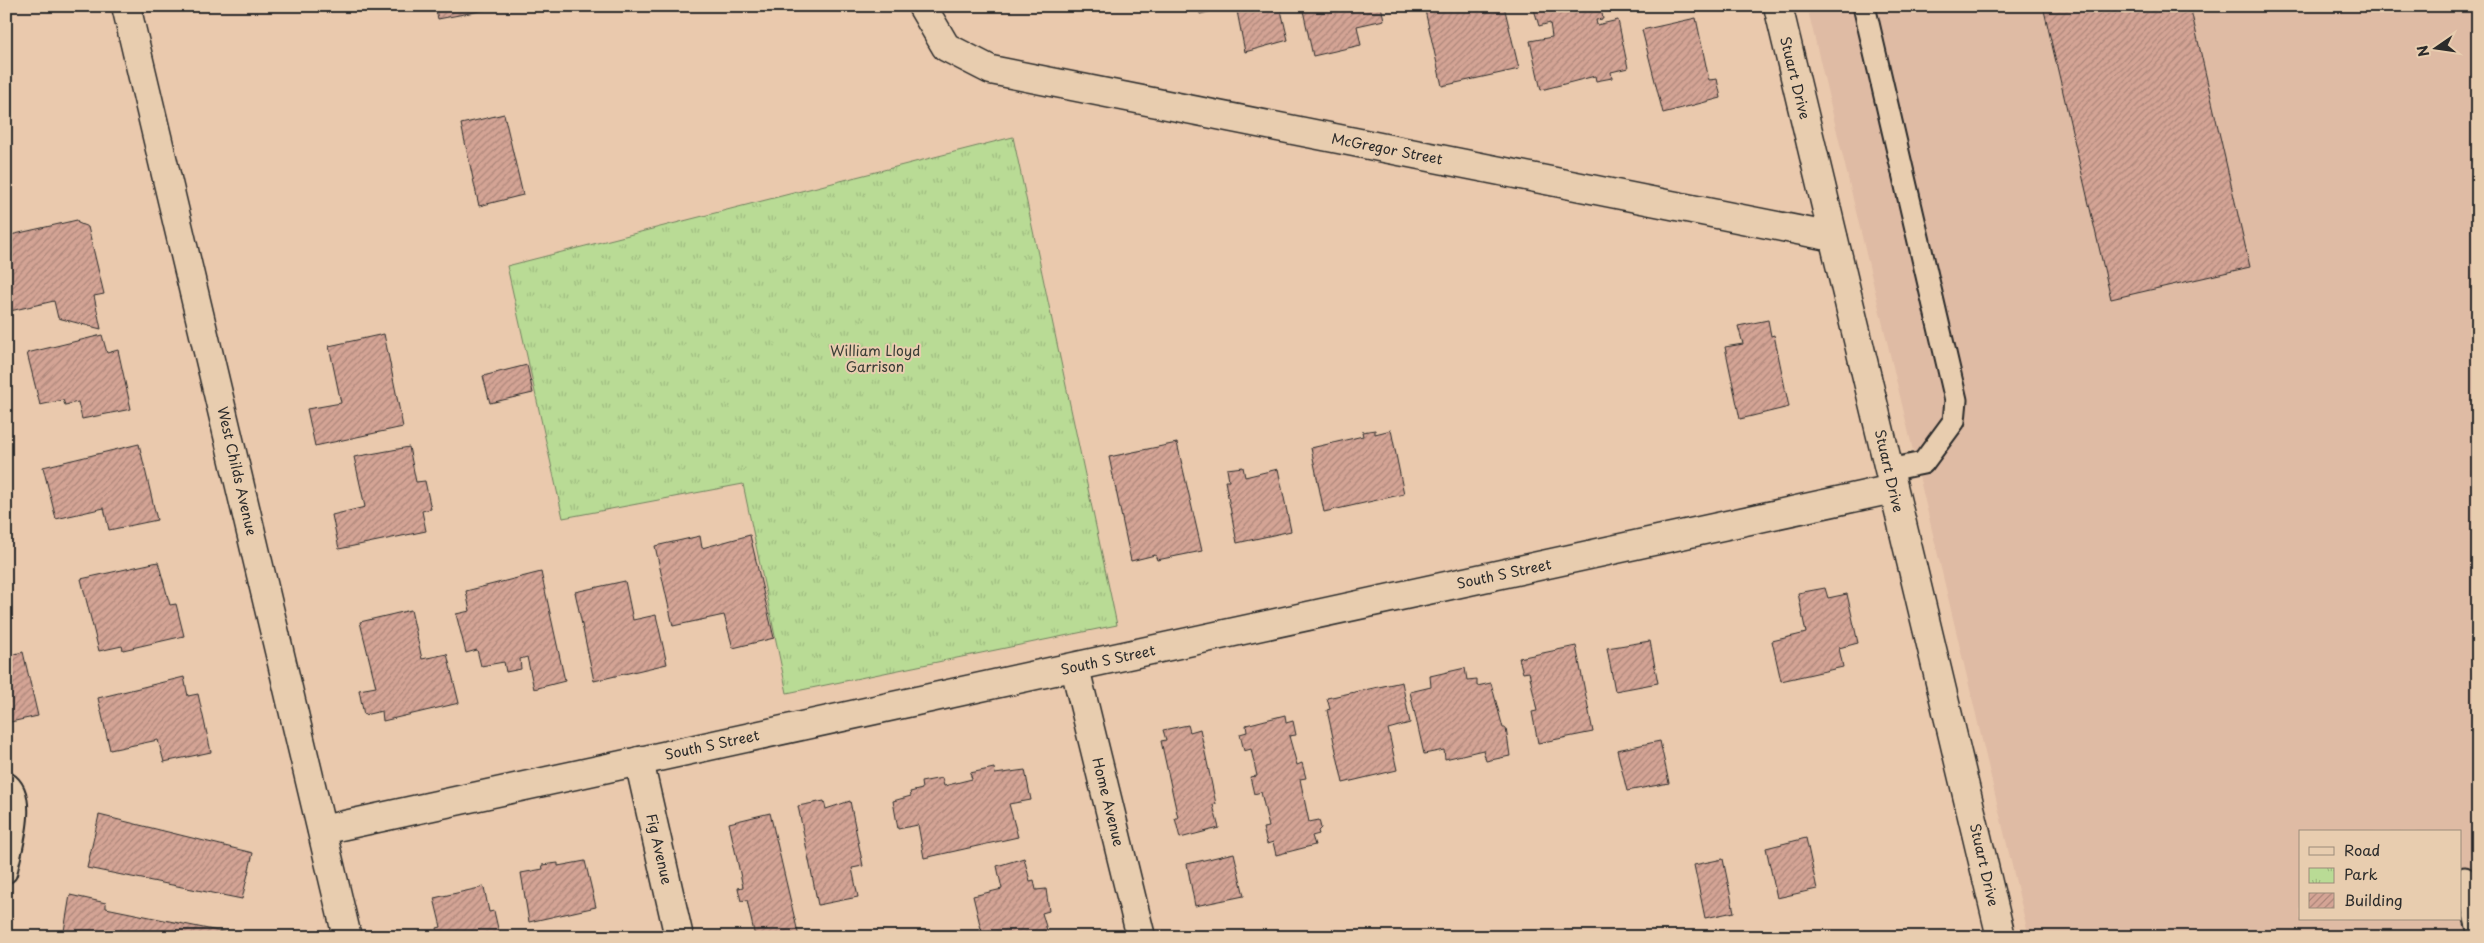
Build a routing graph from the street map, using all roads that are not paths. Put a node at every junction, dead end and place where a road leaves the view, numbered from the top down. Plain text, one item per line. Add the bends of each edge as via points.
1 (126, 6) edge
2 (922, 6) edge
3 (1778, 6) edge
4 (1864, 6) edge
5 (1833, 237) junction
6 (1891, 480) junction
7 (1075, 668) junction
8 (639, 761) junction
9 (6, 783) edge
10 (322, 830) junction
11 (6, 872) edge
12 (2465, 878) dead end
13 (2478, 930) edge
14 (347, 937) edge
15 (679, 937) edge
16 (1141, 937) edge
17 (2001, 937) edge

1 - 10 street, West Childs Avenue
2 - 5 street, McGregor Street via 946,47 991,70
3 - 5 street, Stuart Drive
4 - 6 lane via 1956,400 1954,421 1923,463
5 - 6 street, Stuart Drive
6 - 7 street, South S Street
6 - 17 street, Stuart Drive
7 - 8 street, South S Street
7 - 16 street, Home Avenue
8 - 10 street, South S Street
8 - 15 street, Fig Avenue
9 - 11 lane via 11,786 18,804
10 - 14 street, West Childs Avenue
12 - 13 lane

